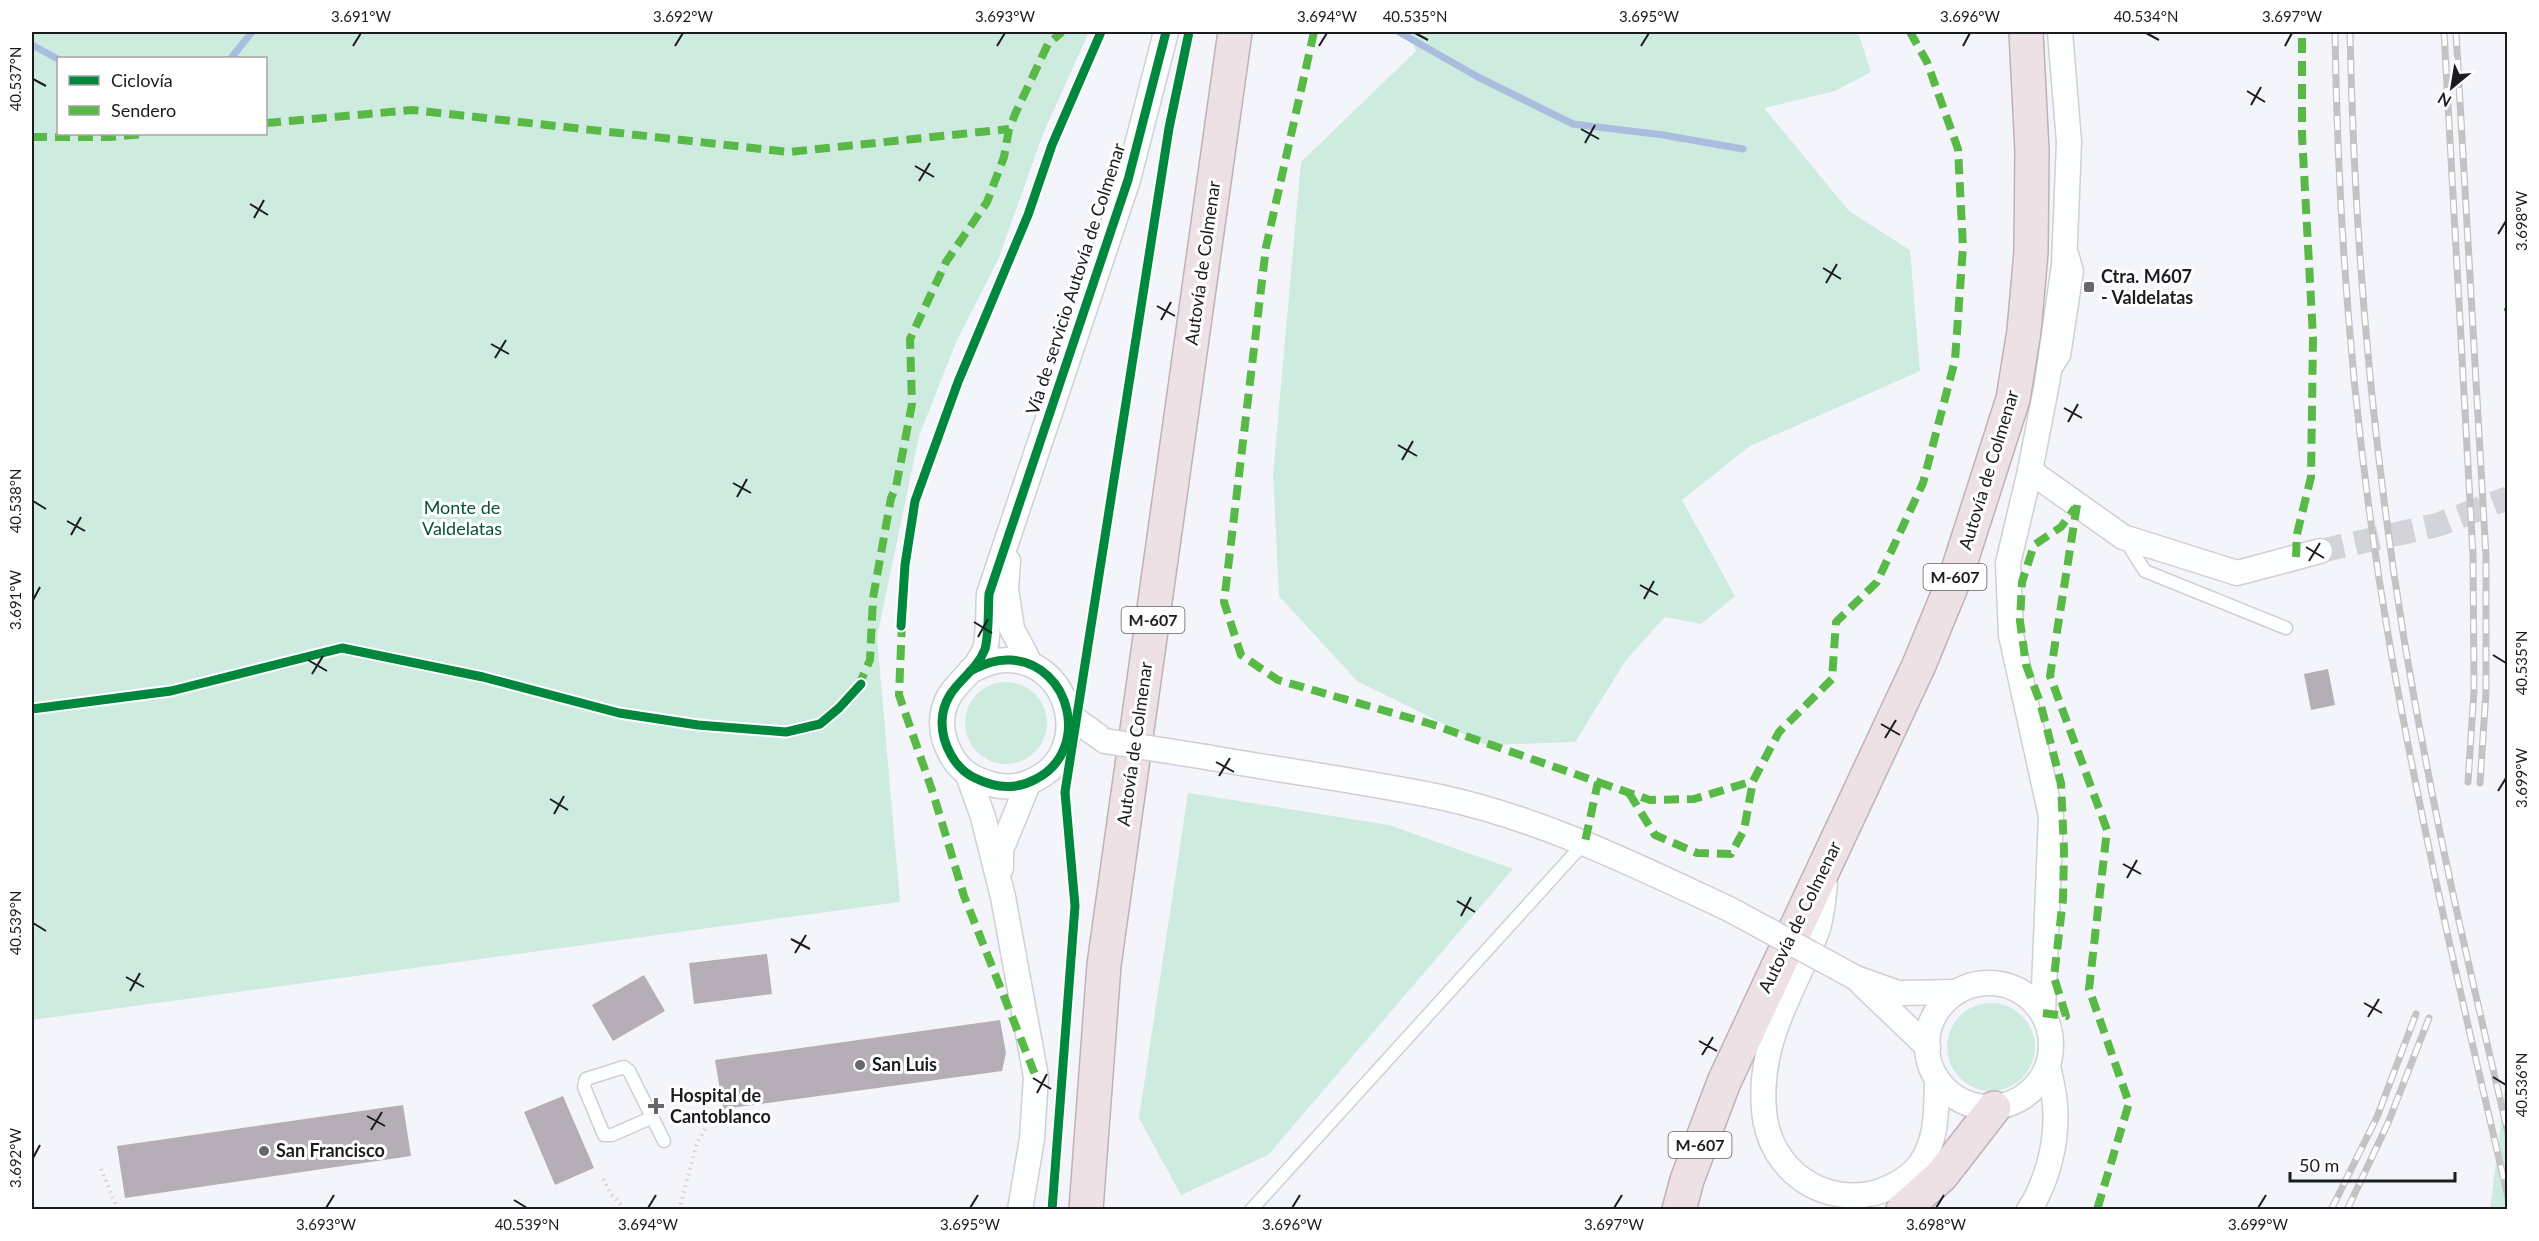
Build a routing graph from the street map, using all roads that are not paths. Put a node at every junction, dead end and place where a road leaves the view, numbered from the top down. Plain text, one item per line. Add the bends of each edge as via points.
1 (1166, 32) edge
2 (1235, 32) edge
3 (2026, 32) edge
4 (2060, 32) edge
5 (2030, 471) junction
6 (1009, 535) junction
7 (2123, 537) junction
8 (2320, 550) tunnel mouth
9 (2286, 628) dead end
10 (1030, 665) junction
11 (970, 671) junction
12 (1069, 715) junction
13 (1105, 741) junction
14 (1063, 752) junction
15 (968, 775) junction
16 (1028, 783) junction
17 (1585, 842) junction
18 (1831, 854) junction
19 (1003, 897) junction
20 (1856, 978) junction
21 (1957, 992) junction
22 (2043, 1013) junction
23 (1928, 1047) junction
24 (2048, 1067) junction
25 (1937, 1079) junction
26 (1994, 1108) junction
27 (652, 1117) junction
28 (664, 1141) dead end
29 (1020, 1209) edge
30 (1086, 1209) edge
31 (1251, 1209) edge
32 (1679, 1209) edge
33 (1903, 1209) edge
34 (2029, 1209) edge

1 - 6 street, Vía de servicio Autovía de Colmenar via 1128,180
2 - 30 highway, Autovía de Colmenar / M-607 via 1104,965
3 - 18 highway, Autovía de Colmenar / M-607 via 2032,151 2031,252 2013,399 1953,580 1919,665
4 - 5 street via 2069,142 2064,265
5 - 7 street
5 - 22 street via 2008,563 2011,635 2051,816
6 - 10 street via 1006,589 1012,629
6 - 11 street, Vía de servicio Autovía de Colmenar via 989,594 985,648
7 - 8 street via 2237,573
7 - 9 lane via 2145,571
10 - 11 street via 1010,660 990,662
10 - 12 street via 1049,677 1062,694
11 - 15 street via 956,684 946,702 942,722 945,742 954,761
12 - 13 street
12 - 14 street via 1069,735
13 - 14 street
13 - 17 street, bridge via 1441,798
14 - 16 street via 1048,771
15 - 16 street via 1008,788
15 - 19 street
16 - 19 street via 1001,850
17 - 20 street, bridge via 1729,909
17 - 31 lane
18 - 25 street via 1817,932 1771,1040 1764,1112 1775,1150 1785,1165 1807,1183 1833,1194 1851,1197 1889,1188 1906,1179 1929,1147 1935,1131
18 - 32 highway, Autovía de Colmenar / M-607 via 1724,1082
19 - 29 street via 1036,1077 1032,1139
20 - 21 street via 1898,993
20 - 23 street
21 - 22 street via 1975,982 1999,983 2019,990
21 - 23 street via 1941,1006 1930,1024
22 - 24 street via 2051,1048
23 - 25 street via 1928,1059
24 - 26 street via 2027,1094 2009,1105
24 - 34 street via 2056,1106 2053,1138 2044,1180
25 - 26 street via 1950,1094 1973,1106
26 - 33 highway via 1942,1175
27 - 27 lane via 624,1067 586,1079 584,1087 604,1135
27 - 28 lane

